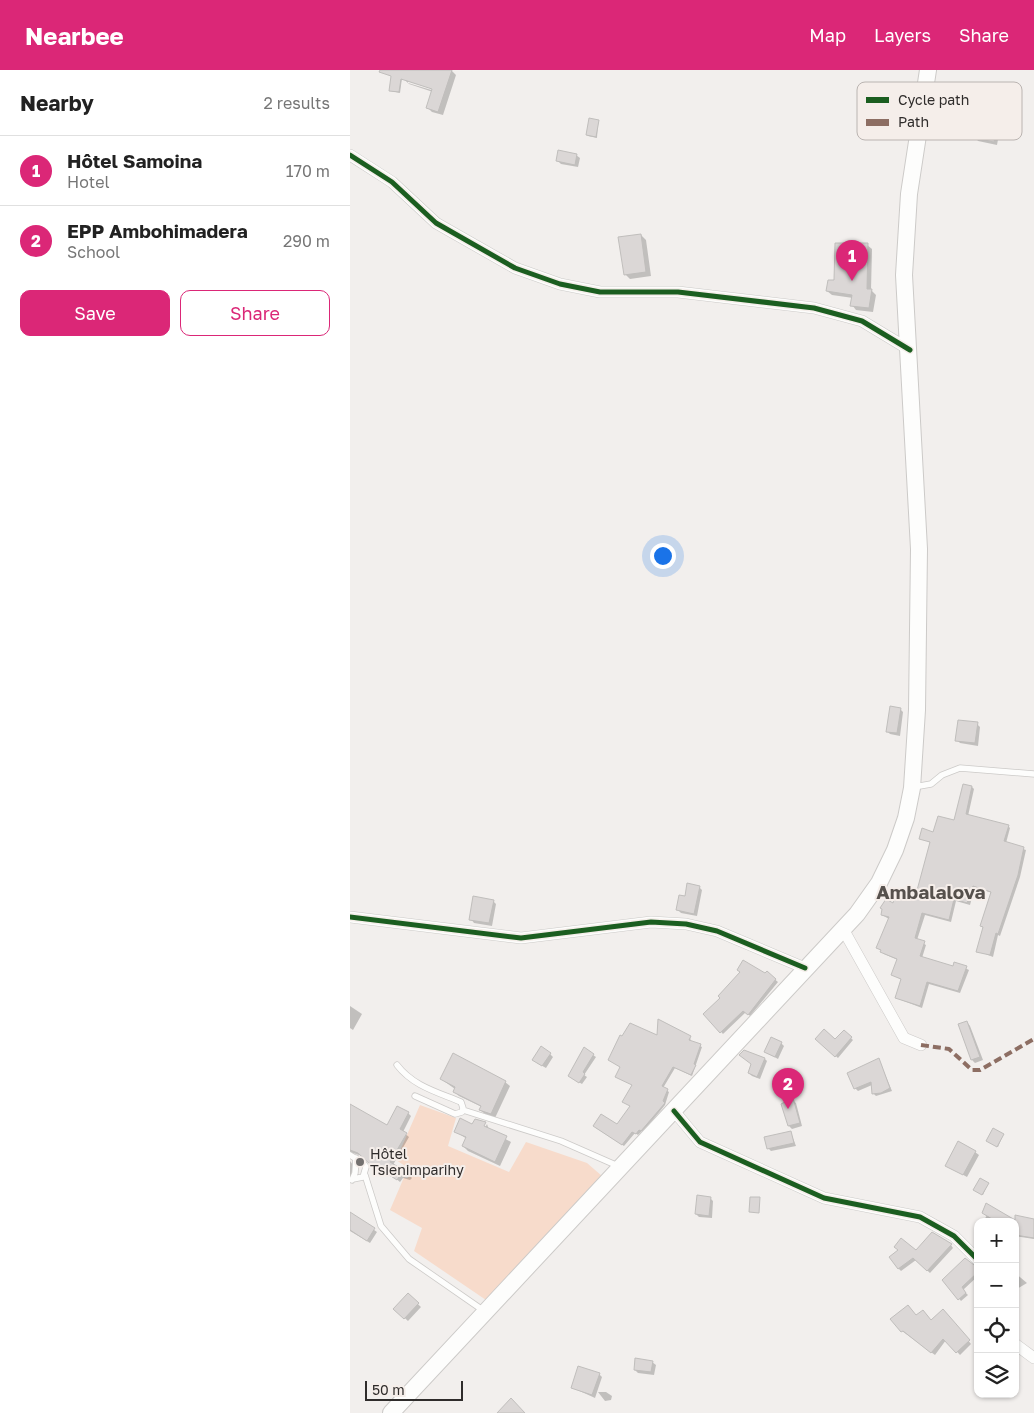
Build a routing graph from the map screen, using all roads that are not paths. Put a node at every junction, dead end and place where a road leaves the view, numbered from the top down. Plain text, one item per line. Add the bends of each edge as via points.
1 (918, 140) edge
2 (350, 154) edge
3 (910, 350) junction
4 (1034, 774) edge
5 (912, 788) junction
6 (350, 917) edge
7 (843, 929) junction
8 (806, 968) junction
9 (921, 1044) dead end
10 (397, 1065) dead end
11 (415, 1096) dead end
12 (463, 1110) junction
13 (674, 1111) junction
14 (353, 1156) edge
15 (622, 1168) junction
16 (365, 1175) junction
17 (351, 1180) edge
18 (974, 1256) edge
19 (486, 1312) junction
20 (1019, 1347) edge
21 (1034, 1358) edge
22 (391, 1413) edge

1 - 3 main road via 904,275
2 - 3 street via 392,182 436,223 515,268 560,284 600,292 678,292 814,308 862,321
3 - 5 main road via 919,624
4 - 5 lane via 960,768 942,775 931,784
5 - 7 main road via 895,850 857,914
6 - 8 street via 521,938 652,922 686,924 718,931
7 - 8 main road
7 - 9 street via 904,1038
8 - 13 main road
10 - 12 lane via 418,1085 461,1102
11 - 12 lane via 455,1114
12 - 15 lane via 561,1141
13 - 15 main road
13 - 18 street via 700,1142 824,1198 920,1217 954,1236
14 - 16 lane via 366,1167
14 - 17 lane
15 - 19 main road
16 - 17 lane
16 - 19 lane via 381,1226 409,1259
19 - 22 main road
20 - 21 street

